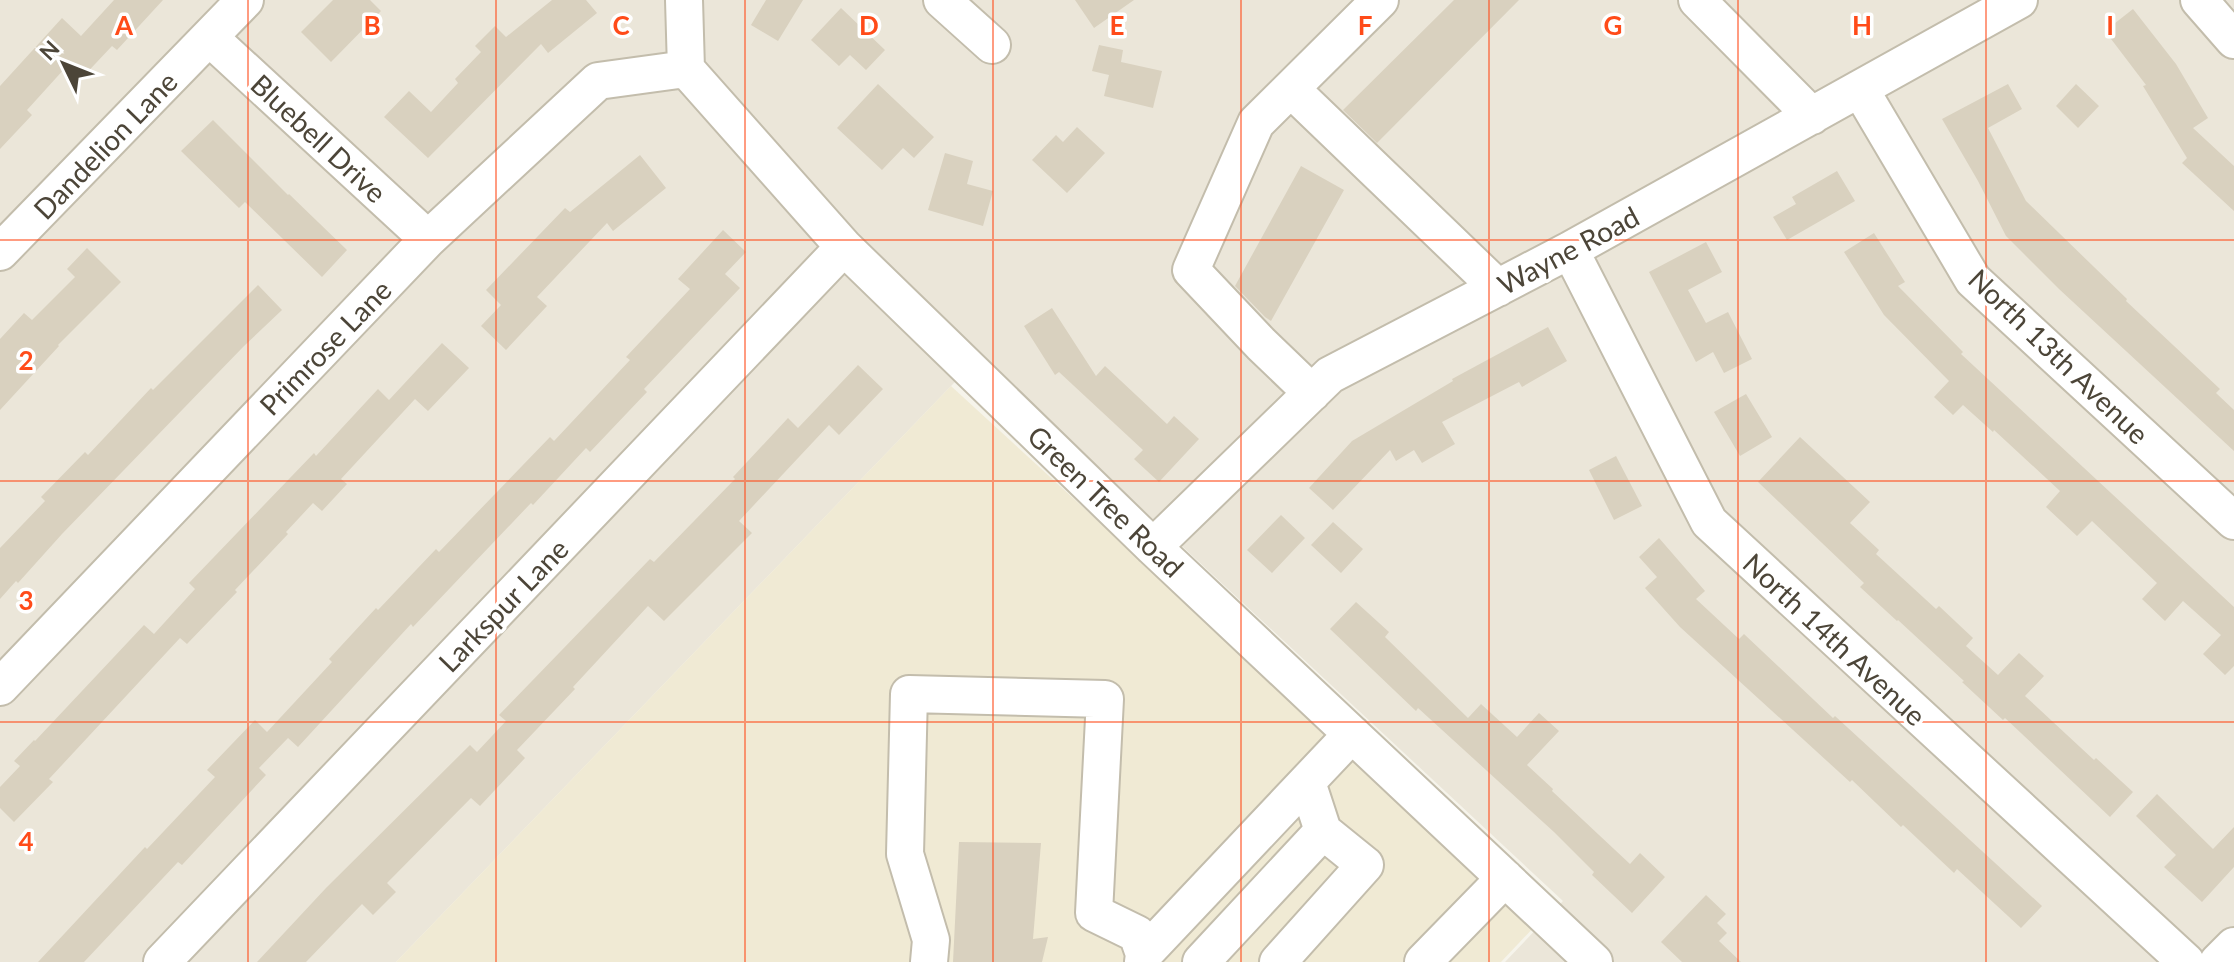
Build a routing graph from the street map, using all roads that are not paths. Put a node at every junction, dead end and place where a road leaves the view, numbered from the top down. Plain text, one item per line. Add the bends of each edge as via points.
1 (245, 0) edge
2 (684, 0) edge
3 (942, 0) edge
4 (1380, 0) edge
5 (1697, 0) edge
6 (2019, 0) edge
7 (2199, 0) edge
8 (210, 38) junction
9 (2234, 40) edge
10 (992, 45) dead end
11 (686, 69) junction
12 (1291, 89) junction
13 (1860, 89) junction
14 (1812, 116) junction
15 (428, 239) junction
16 (844, 247) junction
17 (1570, 250) junction
18 (0, 252) edge
19 (1498, 288) junction
20 (1312, 393) junction
21 (2234, 521) edge
22 (1153, 547) junction
23 (0, 687) edge
24 (1352, 734) junction
25 (1307, 782) junction
26 (1323, 831) junction
27 (1505, 878) junction
28 (2234, 946) edge
29 (1144, 958) edge
30 (162, 962) edge
31 (929, 962) edge
32 (1201, 962) edge
33 (1278, 962) edge
34 (1423, 962) edge
35 (1594, 962) edge
36 (2186, 962) edge
37 (2218, 962) edge

1 - 8 street, Dandelion Lane
2 - 11 street
3 - 10 street
4 - 12 street
5 - 14 street
6 - 13 street, Wayne Road
7 - 9 street
8 - 15 street, Bluebell Drive
8 - 18 street, Dandelion Lane
11 - 15 street, Primrose Lane via 598,81
11 - 16 street, Green Tree Road
12 - 19 street
12 - 20 street via 1256,123 1191,270
13 - 14 street, Wayne Road
13 - 21 street, North 13th Avenue via 1973,280
14 - 17 street, Wayne Road
15 - 23 street, Primrose Lane
16 - 22 street, Green Tree Road
16 - 30 street, Larkspur Lane
17 - 19 street, Wayne Road
17 - 36 street, North 14th Avenue via 1709,522
19 - 20 street, Wayne Road via 1330,375
20 - 22 street, Wayne Road
22 - 24 street, Green Tree Road
24 - 25 street
24 - 27 street, Green Tree Road
25 - 26 street
25 - 29 street
26 - 32 street
26 - 33 street via 1365,865
27 - 34 street
27 - 35 street, Green Tree Road
28 - 37 street
29 - 31 street via 1137,934 1094,913 1105,699 909,694 905,854 931,940

